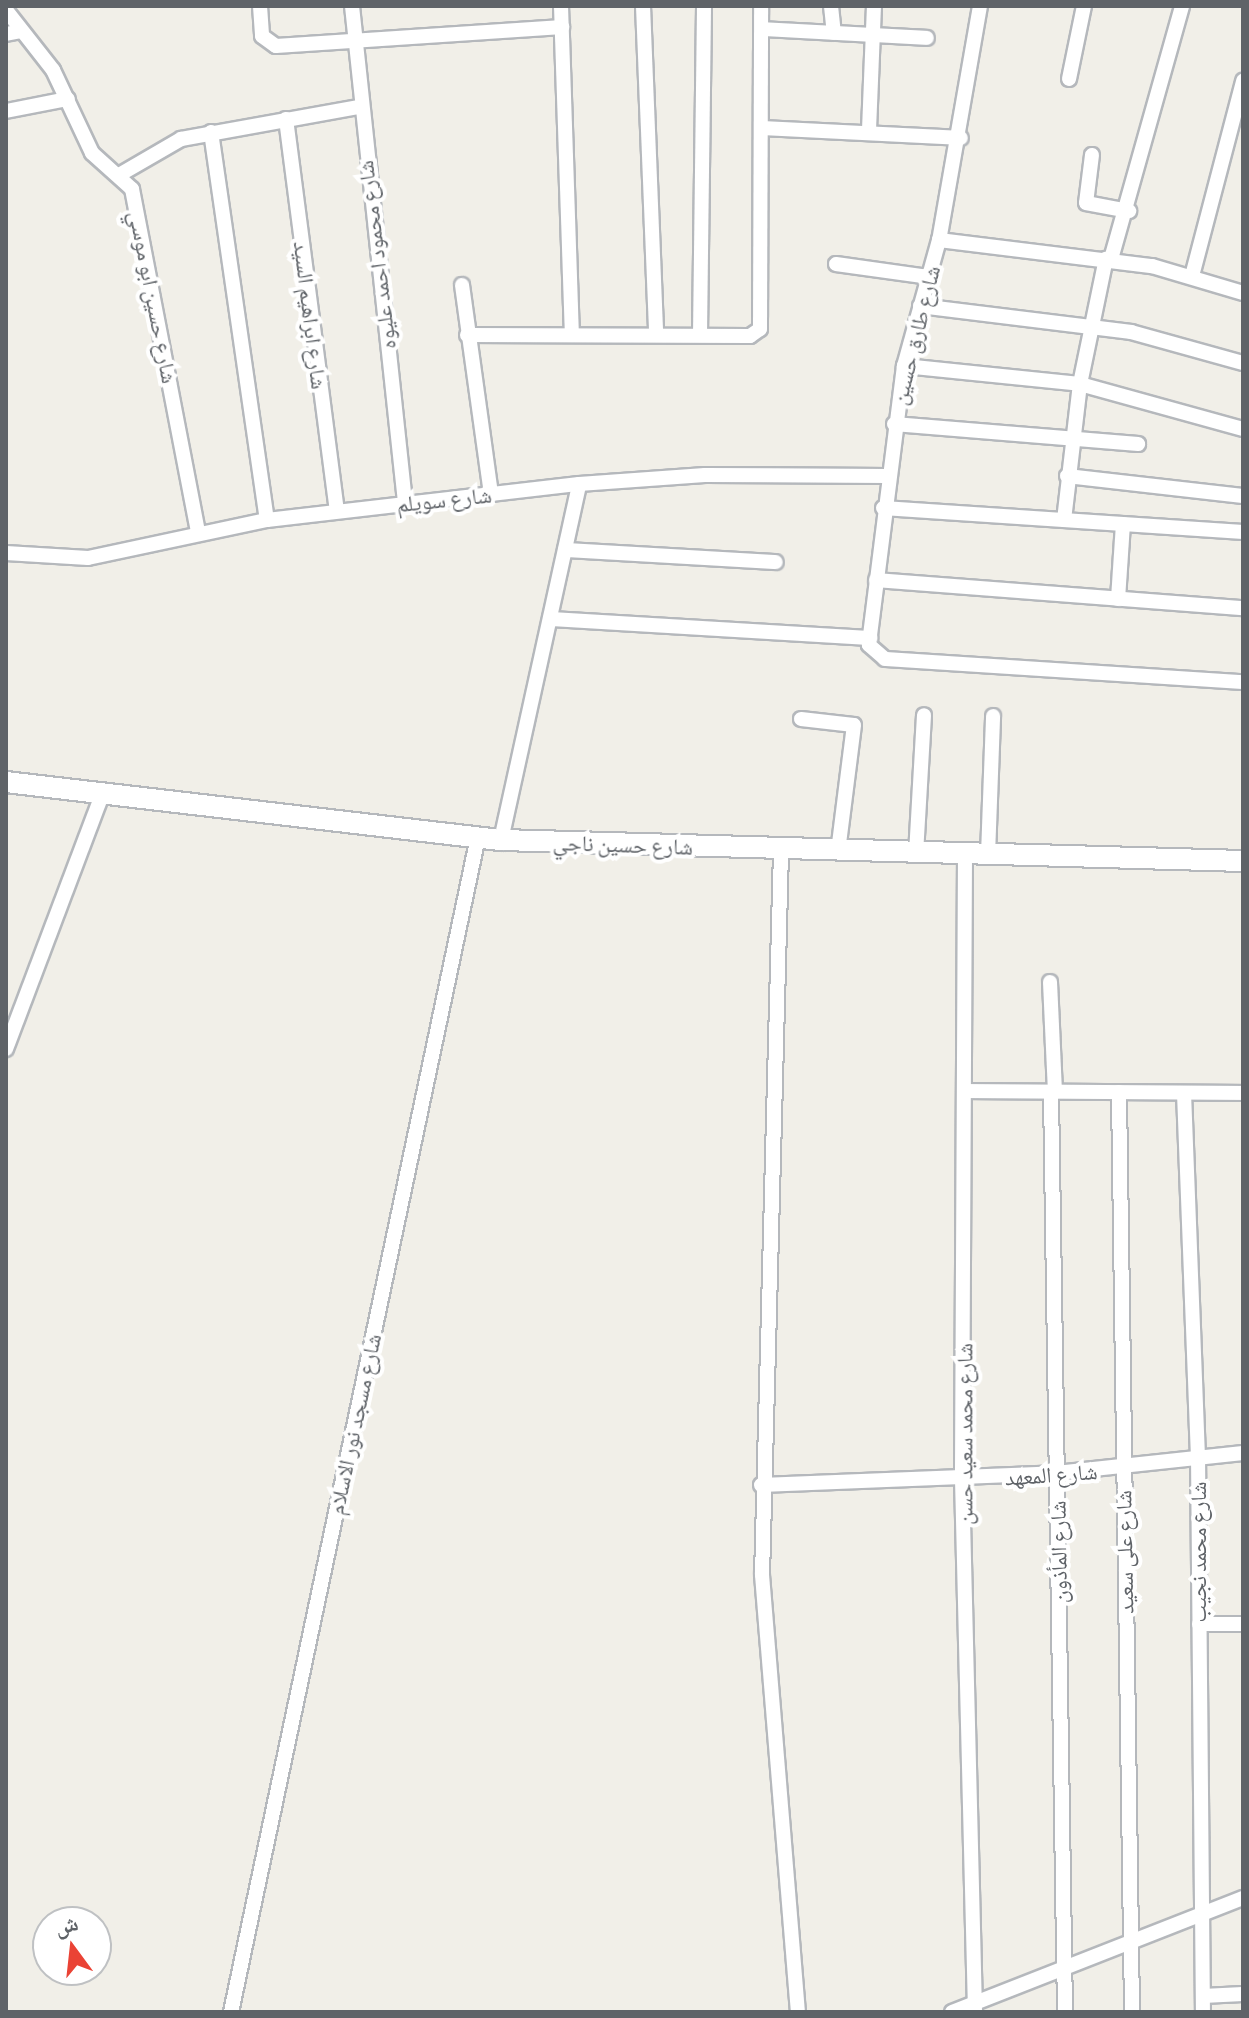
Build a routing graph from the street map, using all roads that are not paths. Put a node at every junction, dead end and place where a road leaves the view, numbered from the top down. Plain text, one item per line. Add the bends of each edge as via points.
1 (260, 6) edge
2 (352, 6) edge
3 (561, 6) edge
4 (643, 6) edge
5 (704, 6) edge
6 (761, 6) edge
7 (831, 6) edge
8 (874, 6) edge
9 (980, 6) edge
10 (1084, 6) edge
11 (1182, 6) edge
12 (6, 10) edge
13 (562, 27) junction
14 (762, 29) junction
15 (22, 31) junction
16 (834, 33) junction
17 (6, 34) edge
18 (873, 35) junction
19 (927, 38) dead end
20 (354, 41) junction
21 (1069, 79) dead end
22 (1243, 81) edge
23 (68, 99) junction
24 (359, 107) junction
25 (6, 111) edge
26 (286, 119) junction
27 (764, 128) junction
28 (869, 130) junction
29 (211, 132) junction
30 (961, 138) junction
31 (1092, 155) dead end
32 (119, 175) junction
33 (1129, 211) junction
34 (939, 240) junction
35 (1108, 259) junction
36 (836, 264) dead end
37 (1192, 276) junction
38 (928, 277) junction
39 (462, 285) dead end
40 (1243, 293) edge
41 (920, 306) junction
42 (1091, 325) junction
43 (572, 334) junction
44 (467, 335) junction
45 (656, 335) junction
46 (700, 335) junction
47 (1243, 363) edge
48 (904, 366) junction
49 (1080, 384) junction
50 (894, 424) junction
51 (1243, 429) edge
52 (1072, 438) junction
53 (1138, 444) dead end
54 (887, 476) junction
55 (1067, 476) junction
56 (579, 484) junction
57 (491, 494) junction
58 (1243, 496) edge
59 (405, 503) junction
60 (883, 508) junction
61 (337, 510) junction
62 (267, 520) junction
63 (1064, 520) junction
64 (1123, 524) junction
65 (198, 531) junction
66 (1243, 532) edge
67 (565, 550) junction
68 (6, 553) edge
69 (776, 562) dead end
70 (876, 580) junction
71 (1118, 599) junction
72 (1243, 608) edge
73 (550, 619) junction
74 (870, 638) junction
75 (1243, 682) edge
76 (924, 715) dead end
77 (993, 716) dead end
78 (801, 719) dead end
79 (6, 782) edge
80 (101, 797) junction
81 (478, 837) junction
82 (501, 840) junction
83 (781, 851) junction
84 (838, 852) junction
85 (916, 854) junction
86 (965, 855) junction
87 (988, 855) junction
88 (1243, 861) edge
89 (1050, 982) dead end
90 (6, 1049) edge
91 (968, 1091) junction
92 (1053, 1092) junction
93 (1119, 1092) junction
94 (1184, 1093) junction
95 (1243, 1093) edge
96 (1243, 1453) edge
97 (1198, 1455) junction
98 (1123, 1469) junction
99 (1056, 1473) junction
100 (962, 1479) junction
101 (761, 1485) junction
102 (1199, 1624) junction
103 (1243, 1624) edge
104 (1243, 1898) edge
105 (1200, 1914) junction
106 (1131, 1941) junction
107 (1065, 1967) junction
108 (1243, 1994) edge
109 (1203, 1996) junction
110 (975, 2008) edge
111 (231, 2012) edge
112 (798, 2012) edge
113 (952, 2012) edge
114 (1065, 2012) edge
115 (1132, 2012) edge
116 (1203, 2012) edge

1 - 20 street via 268,43
2 - 20 street, شارع محمود احمد عليوه
3 - 13 street
4 - 45 street
5 - 46 street
6 - 14 street
7 - 16 street
8 - 18 street
9 - 30 street, شارع طارق حسين
10 - 21 street
11 - 33 street
12 - 15 street, شارع حسين ابو موسي
13 - 20 street
13 - 43 street
14 - 16 street
14 - 27 street
15 - 17 street
15 - 23 street, شارع حسين ابو موسي
16 - 18 street
18 - 19 street
18 - 28 street
20 - 24 street, شارع محمود احمد عليوه
22 - 37 street
23 - 25 street
23 - 32 street, شارع حسين ابو موسي via 92,153
24 - 26 street
24 - 59 street, شارع محمود احمد عليوه
26 - 29 street
26 - 61 street, شارع ابراهيم السيد
27 - 28 street
27 - 46 street via 763,318 750,336
28 - 30 street
29 - 32 street via 158,148
29 - 62 street
30 - 34 street, شارع طارق حسين
31 - 33 street via 1086,203
32 - 65 street, شارع حسين ابو موسي via 138,206
33 - 35 street
34 - 35 street
34 - 38 street, شارع طارق حسين
35 - 37 street
35 - 42 street
36 - 38 street
37 - 40 street
38 - 41 street, شارع طارق حسين
39 - 44 street
41 - 42 street
41 - 48 street, شارع طارق حسين
42 - 47 street
42 - 49 street
43 - 44 street
43 - 45 street
44 - 57 street
45 - 46 street
48 - 49 street
48 - 50 street, شارع طارق حسين
49 - 51 street
49 - 52 street
50 - 52 street
50 - 54 street, شارع طارق حسين
52 - 53 street
52 - 55 street
54 - 56 street, شارع سويلم via 705,475
54 - 60 street, شارع طارق حسين
55 - 58 street
55 - 63 street
56 - 57 street, شارع سويلم
56 - 67 street
57 - 59 street, شارع سويلم
59 - 61 street, شارع سويلم
60 - 63 street
60 - 70 street, شارع طارق حسين
61 - 62 street, شارع سويلم
62 - 65 street, شارع سويلم
63 - 64 street
64 - 66 street
64 - 71 street
65 - 68 street, شارع سويلم via 88,558
67 - 69 street
67 - 73 street
70 - 71 street
70 - 74 street, شارع طارق حسين
71 - 72 street
73 - 74 street
73 - 82 street
74 - 75 street via 872,652 885,659
76 - 85 street
77 - 87 street
78 - 84 street via 854,725
79 - 80 street, شارع حسين ناجي
80 - 81 street, شارع حسين ناجي
80 - 90 street
81 - 82 street, شارع حسين ناجي
81 - 111 street, شارع مسجد نور الاسلام
82 - 83 street, شارع حسين ناجي
83 - 84 street, شارع حسين ناجي
83 - 101 street
84 - 85 street, شارع حسين ناجي
85 - 86 street, شارع حسين ناجي
86 - 87 street, شارع حسين ناجي
86 - 91 street, شارع محمد سعيد حسن
87 - 88 street, شارع حسين ناجي
89 - 92 street, شارع المأذون
91 - 92 street
91 - 100 street, شارع محمد سعيد حسن
92 - 93 street
92 - 99 street, شارع المأذون
93 - 94 street
93 - 98 street, شارع على سعيد
94 - 95 street
94 - 97 street, شارع محمد نجيب
96 - 97 street, شارع المعهد
97 - 98 street, شارع المعهد
97 - 102 street, شارع محمد نجيب
98 - 99 street, شارع المعهد
98 - 106 street, شارع على سعيد
99 - 100 street, شارع المعهد
99 - 107 street, شارع المأذون
100 - 101 street, شارع المعهد
100 - 110 street, شارع محمد سعيد حسن
101 - 112 street via 762,1575
102 - 103 street
102 - 105 street, شارع محمد نجيب
104 - 105 street
105 - 106 street
105 - 109 street, شارع محمد نجيب
106 - 107 street
106 - 115 street, شارع على سعيد
107 - 110 street
107 - 114 street, شارع المأذون
108 - 109 street
109 - 116 street, شارع محمد نجيب
110 - 113 street

